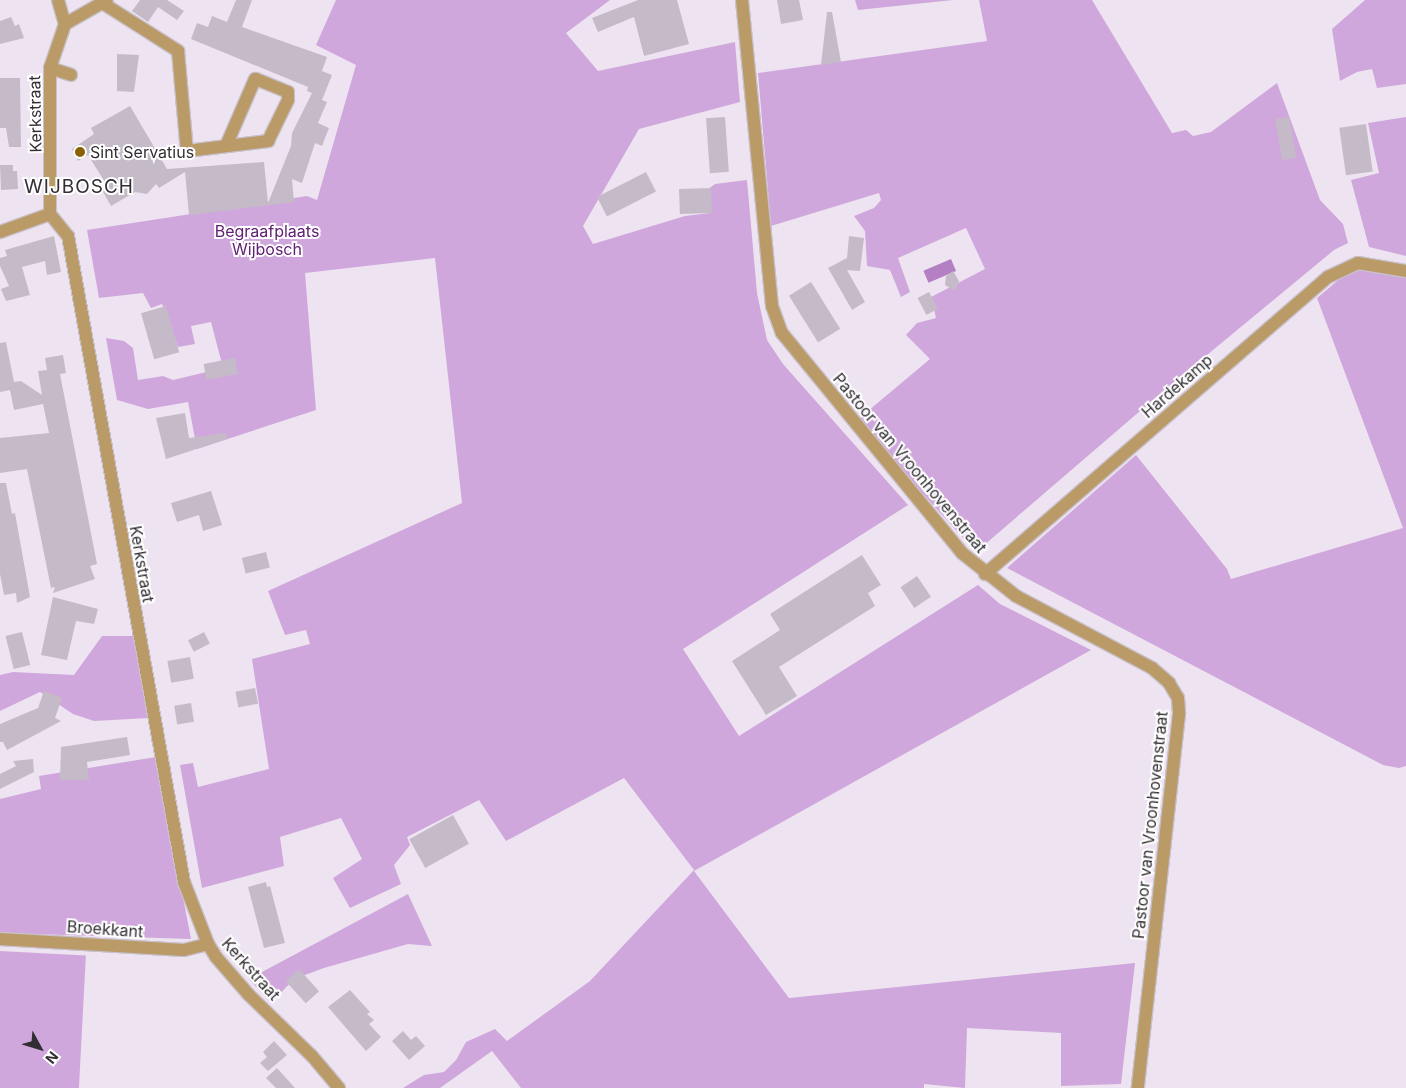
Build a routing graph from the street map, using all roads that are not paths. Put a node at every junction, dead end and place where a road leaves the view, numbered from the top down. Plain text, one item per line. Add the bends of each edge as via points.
1 (58, 0) edge
2 (742, 0) edge
3 (106, 2) edge
4 (65, 24) junction
5 (50, 68) junction
6 (71, 75) dead end
7 (226, 146) junction
8 (50, 214) junction
9 (0, 232) edge
10 (1406, 270) edge
11 (985, 574) junction
12 (0, 939) edge
13 (208, 944) junction
14 (339, 1088) edge
15 (1138, 1088) edge

1 - 4 street
2 - 11 street, Pastoor van Vroonhovenstraat via 776,321 794,349 912,493 962,553
3 - 4 street
3 - 7 street via 178,50 187,151
4 - 5 street, Kerkstraat
5 - 6 street
5 - 8 street, Kerkstraat
7 - 7 street via 268,141 288,100 288,92 255,79
8 - 9 street
8 - 13 street, Kerkstraat via 68,236 184,882
10 - 11 street, Hardekamp via 1358,264 1328,277
11 - 15 street, Pastoor van Vroonhovenstraat via 1016,596 1152,668 1169,683 1178,698 1178,724
12 - 13 street, Broekkant via 184,950
13 - 14 street, Kerkstraat via 236,982 307,1050

